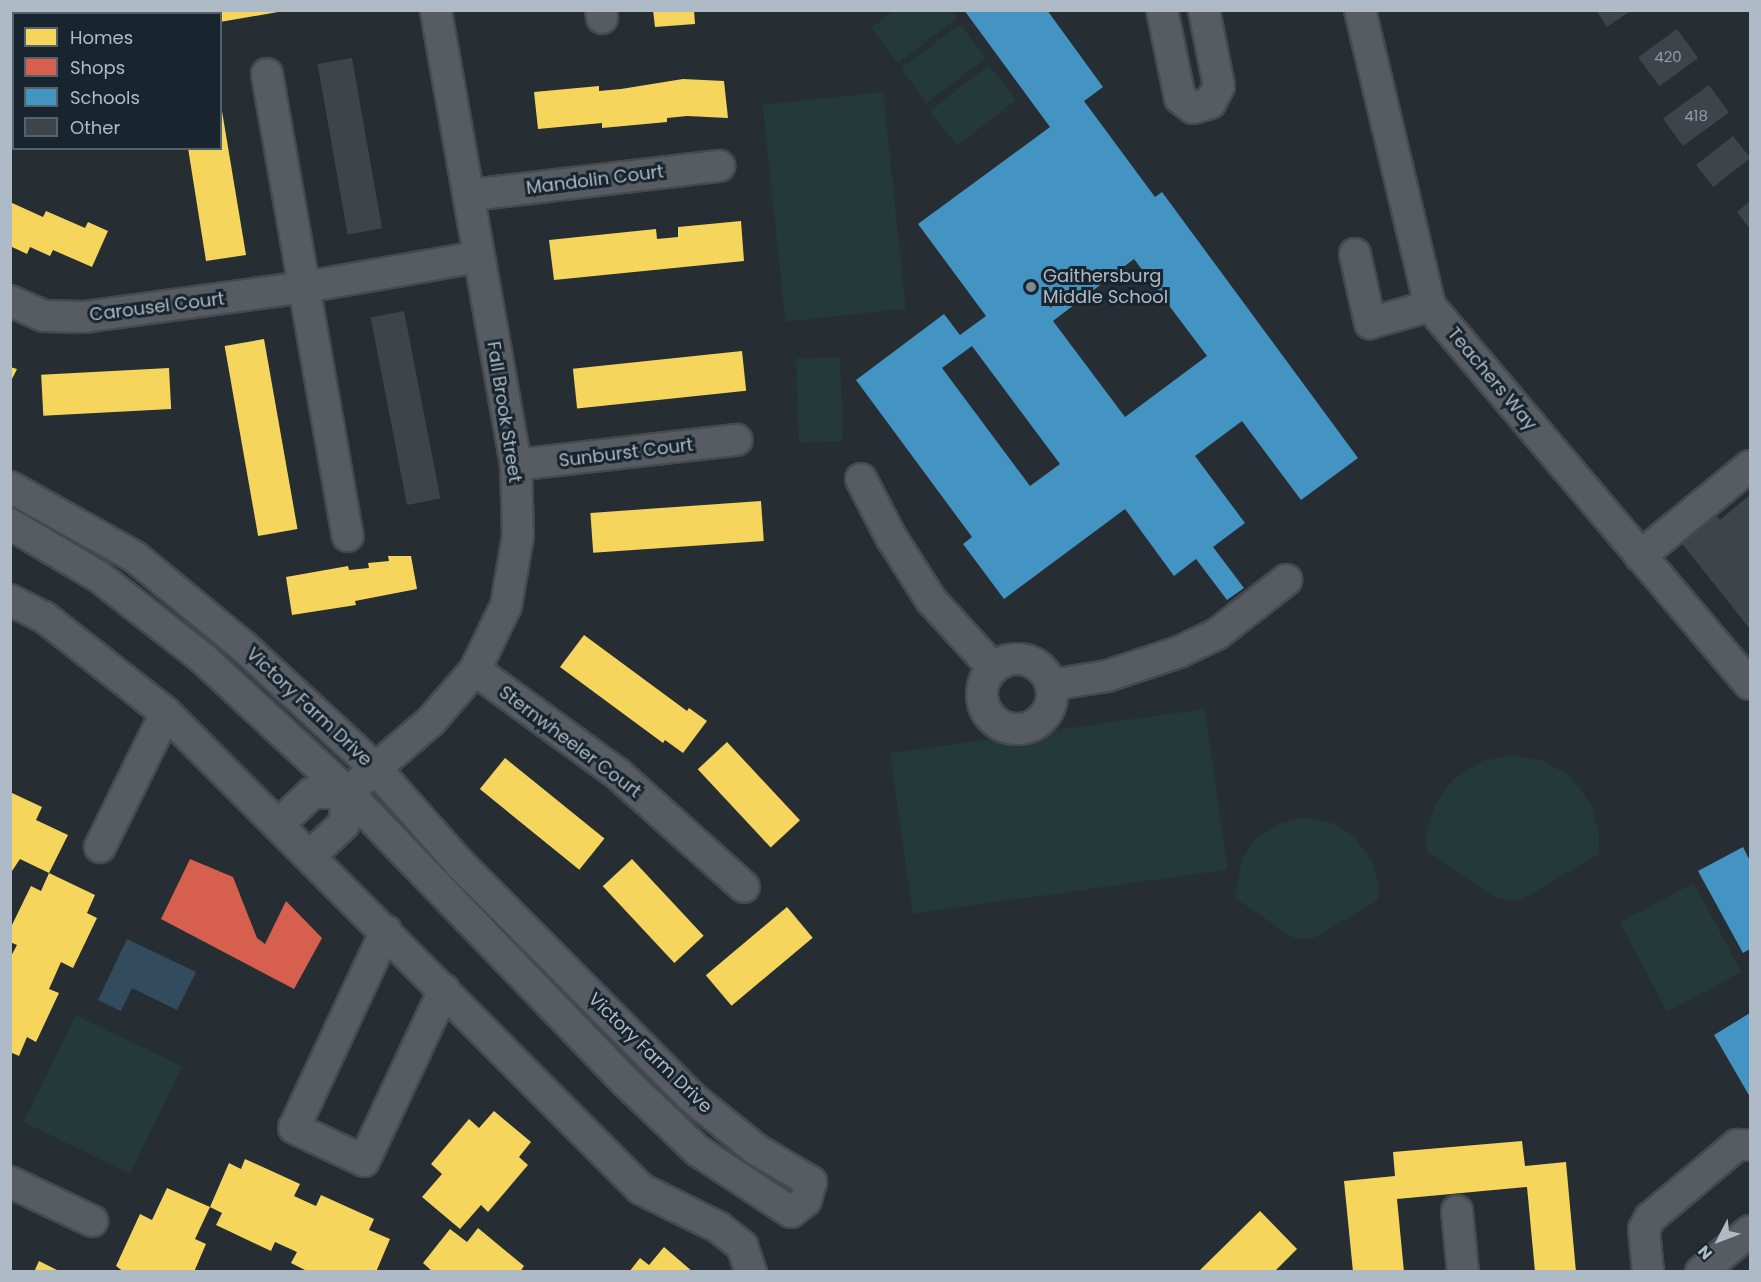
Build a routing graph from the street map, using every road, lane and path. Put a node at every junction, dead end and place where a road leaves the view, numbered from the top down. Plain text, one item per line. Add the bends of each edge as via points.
1 (436, 10) edge
2 (1162, 10) edge
3 (1204, 10) edge
4 (1360, 10) edge
5 (267, 74) dead end
6 (719, 166) dead end
7 (471, 195) junction
8 (1355, 254) dead end
9 (478, 257) junction
10 (306, 287) junction
11 (10, 301) edge
12 (1430, 306) junction
13 (737, 440) dead end
14 (516, 465) junction
15 (1750, 466) edge
16 (861, 479) dead end
17 (10, 487) edge
18 (10, 524) edge
19 (348, 536) dead end
20 (1640, 556) junction
21 (1286, 580) dead end
22 (10, 600) edge
23 (993, 668) junction
24 (475, 670) junction
25 (1750, 684) edge
26 (1052, 685) junction
27 (166, 713) junction
28 (375, 768) junction
29 (348, 793) junction
30 (280, 823) junction
31 (100, 847) dead end
32 (311, 855) junction
33 (744, 887) dead end
34 (386, 932) junction
35 (444, 990) junction
36 (690, 1096) junction
37 (666, 1122) junction
38 (1750, 1145) edge
39 (10, 1182) edge
40 (1458, 1211) dead end
41 (92, 1221) dead end
42 (1750, 1231) edge
43 (751, 1272) edge
44 (1463, 1272) edge
45 (1648, 1272) edge
46 (1701, 1272) edge

1 - 7 street, Fall Brook Street
2 - 3 street via 1180,98 1193,108 1210,104 1219,86
4 - 12 street, Teachers Way
5 - 10 street
6 - 7 street, Mandolin Court
7 - 9 street, Fall Brook Street
8 - 12 street via 1370,323
9 - 10 street, Carousel Court
9 - 14 street, Fall Brook Street
10 - 11 street, Carousel Court via 84,317 44,315
10 - 19 street
12 - 20 street, Teachers Way
13 - 14 street, Sunburst Court
14 - 24 street, Fall Brook Street via 518,536 506,606
15 - 20 street
16 - 23 street via 891,537 931,600
17 - 28 street, Victory Farm Drive via 135,557 243,646
18 - 29 street, Victory Farm Drive via 98,576 204,659
20 - 25 street, Teachers Way
21 - 26 street via 1217,634 1179,652 1107,676
22 - 27 street via 44,617
23 - 26 street via 1007,660 1021,659 1035,664
23 - 26 street via 985,679 984,705 988,715 1007,728 1020,730 1044,717 1052,698
24 - 28 street, Fall Brook Street via 430,721
24 - 33 street, Sternwheeler Court via 618,774
27 - 30 street
27 - 31 street
28 - 29 street, Fall Brook Street
28 - 36 street, Victory Farm Drive via 459,863
29 - 30 street via 312,793
29 - 32 street via 344,824
29 - 37 street, Victory Farm Drive
30 - 32 street
32 - 34 street
34 - 35 street
34 - 35 street via 294,1128 364,1161
35 - 43 street via 641,1189 718,1227 742,1246
36 - 37 street
36 - 37 street, Victory Farm Drive via 757,1150 811,1182 799,1208 791,1212 767,1199 698,1151
38 - 45 street via 1737,1145 1650,1218 1644,1229
39 - 41 street
40 - 44 street
42 - 46 street

